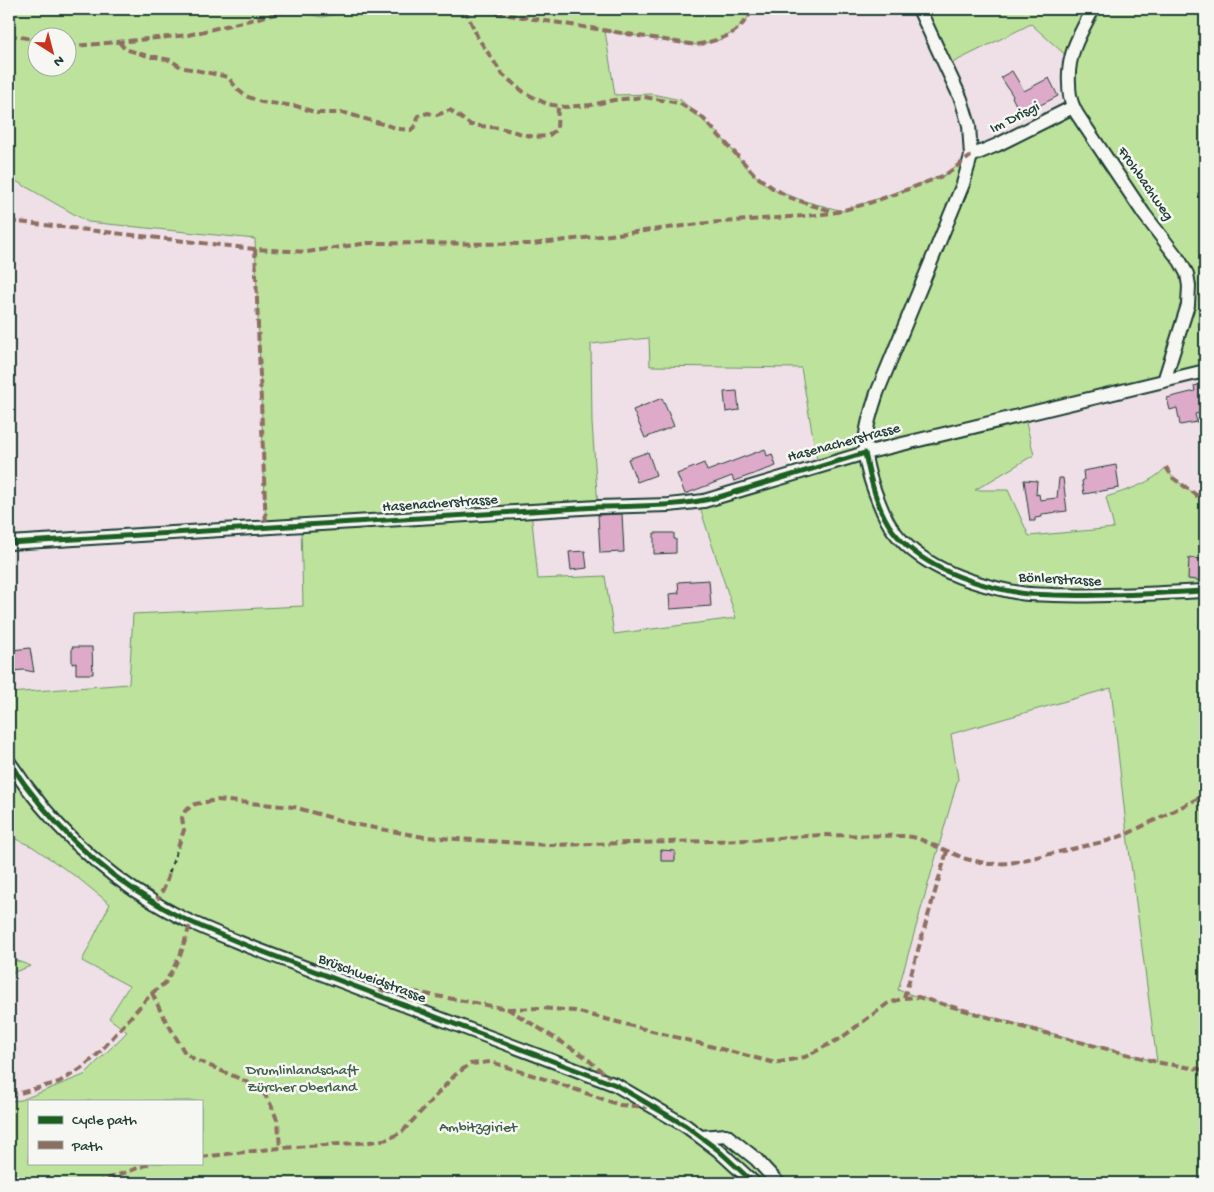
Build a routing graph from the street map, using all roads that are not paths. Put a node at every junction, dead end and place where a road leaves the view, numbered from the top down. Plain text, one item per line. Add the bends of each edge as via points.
1 (920, 9) edge
2 (1093, 9) edge
3 (1073, 107) junction
4 (970, 156) junction
5 (1205, 371) edge
6 (1164, 381) junction
7 (865, 453) junction
8 (9, 543) edge
9 (1205, 591) edge
10 (9, 762) edge
11 (701, 1137) junction
12 (754, 1183) edge
13 (778, 1183) edge

1 - 4 street, Bönlerstrasse via 961,99 969,125
2 - 3 street, Frohbachweg via 1070,58 1068,72
3 - 4 street, Im Drisgi via 997,146
3 - 6 street, Frohbachweg via 1187,274 1188,305
4 - 7 street, Bönlerstrasse via 963,184 877,393 870,413
5 - 6 street, Hasenacherstrasse
6 - 7 street, Hasenacherstrasse
7 - 8 street, Hasenacherstrasse via 704,501 669,505
7 - 9 street, Bönlerstrasse via 882,510 893,530 933,564 972,581 1021,593 1076,596
10 - 11 street, Brüschweidstrasse via 38,803 70,839 93,860 155,904 248,946 616,1085
11 - 12 street, Brüschweidstrasse
11 - 13 street via 726,1135 756,1159

